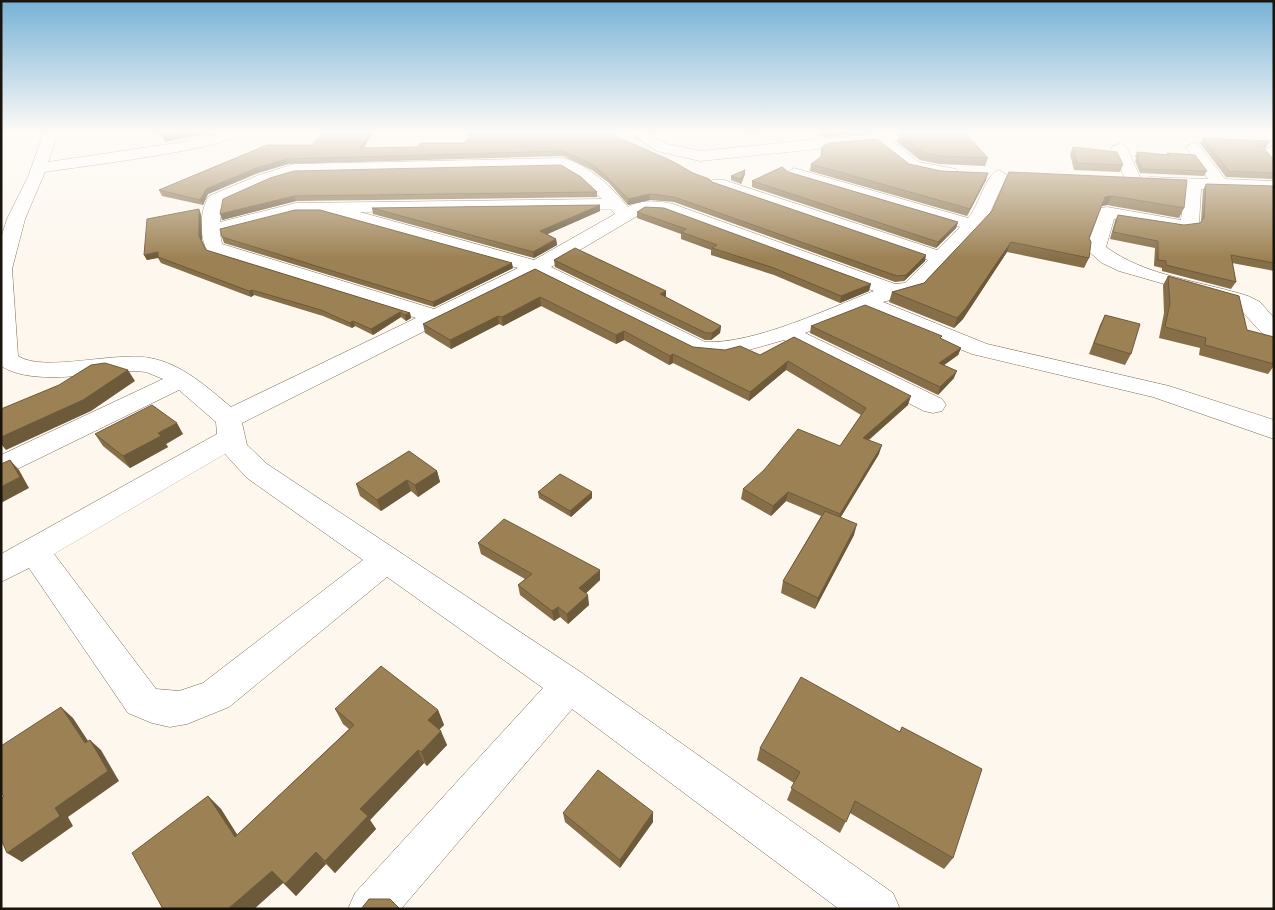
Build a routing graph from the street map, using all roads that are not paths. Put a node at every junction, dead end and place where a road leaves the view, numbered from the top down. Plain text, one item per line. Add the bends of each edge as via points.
1 (37, 174) edge
2 (280, 174) edge
3 (581, 174) edge
4 (583, 174) edge
5 (799, 174) edge
6 (908, 174) edge
7 (992, 174) edge
8 (1131, 174) edge
9 (1214, 174) edge
10 (1115, 180) edge
11 (1134, 181) junction
12 (718, 183) edge
13 (1193, 184) junction
14 (1221, 184) junction
15 (1274, 187) edge
16 (888, 201) junction
17 (577, 203) junction
18 (324, 208) junction
19 (621, 210) junction
20 (8, 220) edge
21 (972, 225) junction
22 (212, 230) junction
23 (939, 257) junction
24 (536, 267) junction
25 (893, 291) junction
26 (863, 302) junction
27 (437, 317) junction
28 (2, 328) edge
29 (786, 332) junction
30 (1274, 332) edge
31 (29, 369) junction
32 (180, 380) junction
33 (1, 384) edge
34 (933, 405) dead end
35 (229, 429) junction
36 (1274, 430) edge
37 (1, 467) edge
38 (34, 550) junction
39 (386, 560) junction
40 (1, 569) edge
41 (569, 685) junction
42 (371, 909) edge
43 (877, 909) edge

1 - 20 street
2 - 22 street via 217,199
3 - 17 street
4 - 19 street
5 - 16 street
6 - 16 street
7 - 21 street via 981,215
8 - 11 street
9 - 14 street
10 - 11 street
11 - 13 street
12 - 23 street
13 - 14 street
13 - 30 street via 1190,224 1108,211 1105,212 1096,249 1150,276 1240,300 1252,307
14 - 15 street
16 - 21 street
17 - 18 street
17 - 19 street
18 - 22 street via 287,209
18 - 24 street
19 - 24 street
19 - 25 street via 653,206 667,208
20 - 28 street via 2,268
21 - 23 street
22 - 27 street via 213,245 220,251
23 - 25 street via 912,288
24 - 27 street
24 - 29 street via 700,349 724,350
25 - 26 street
26 - 29 street
26 - 36 street via 980,349 1160,391
27 - 35 street
28 - 31 street via 6,359 14,366
29 - 34 street
31 - 32 street via 139,363 161,369
31 - 33 street
32 - 35 street
32 - 37 street
35 - 38 street
35 - 39 street via 243,458 257,471
38 - 39 street via 142,701 158,710 192,706 216,695
38 - 40 street
39 - 41 street
41 - 42 street
41 - 43 street

